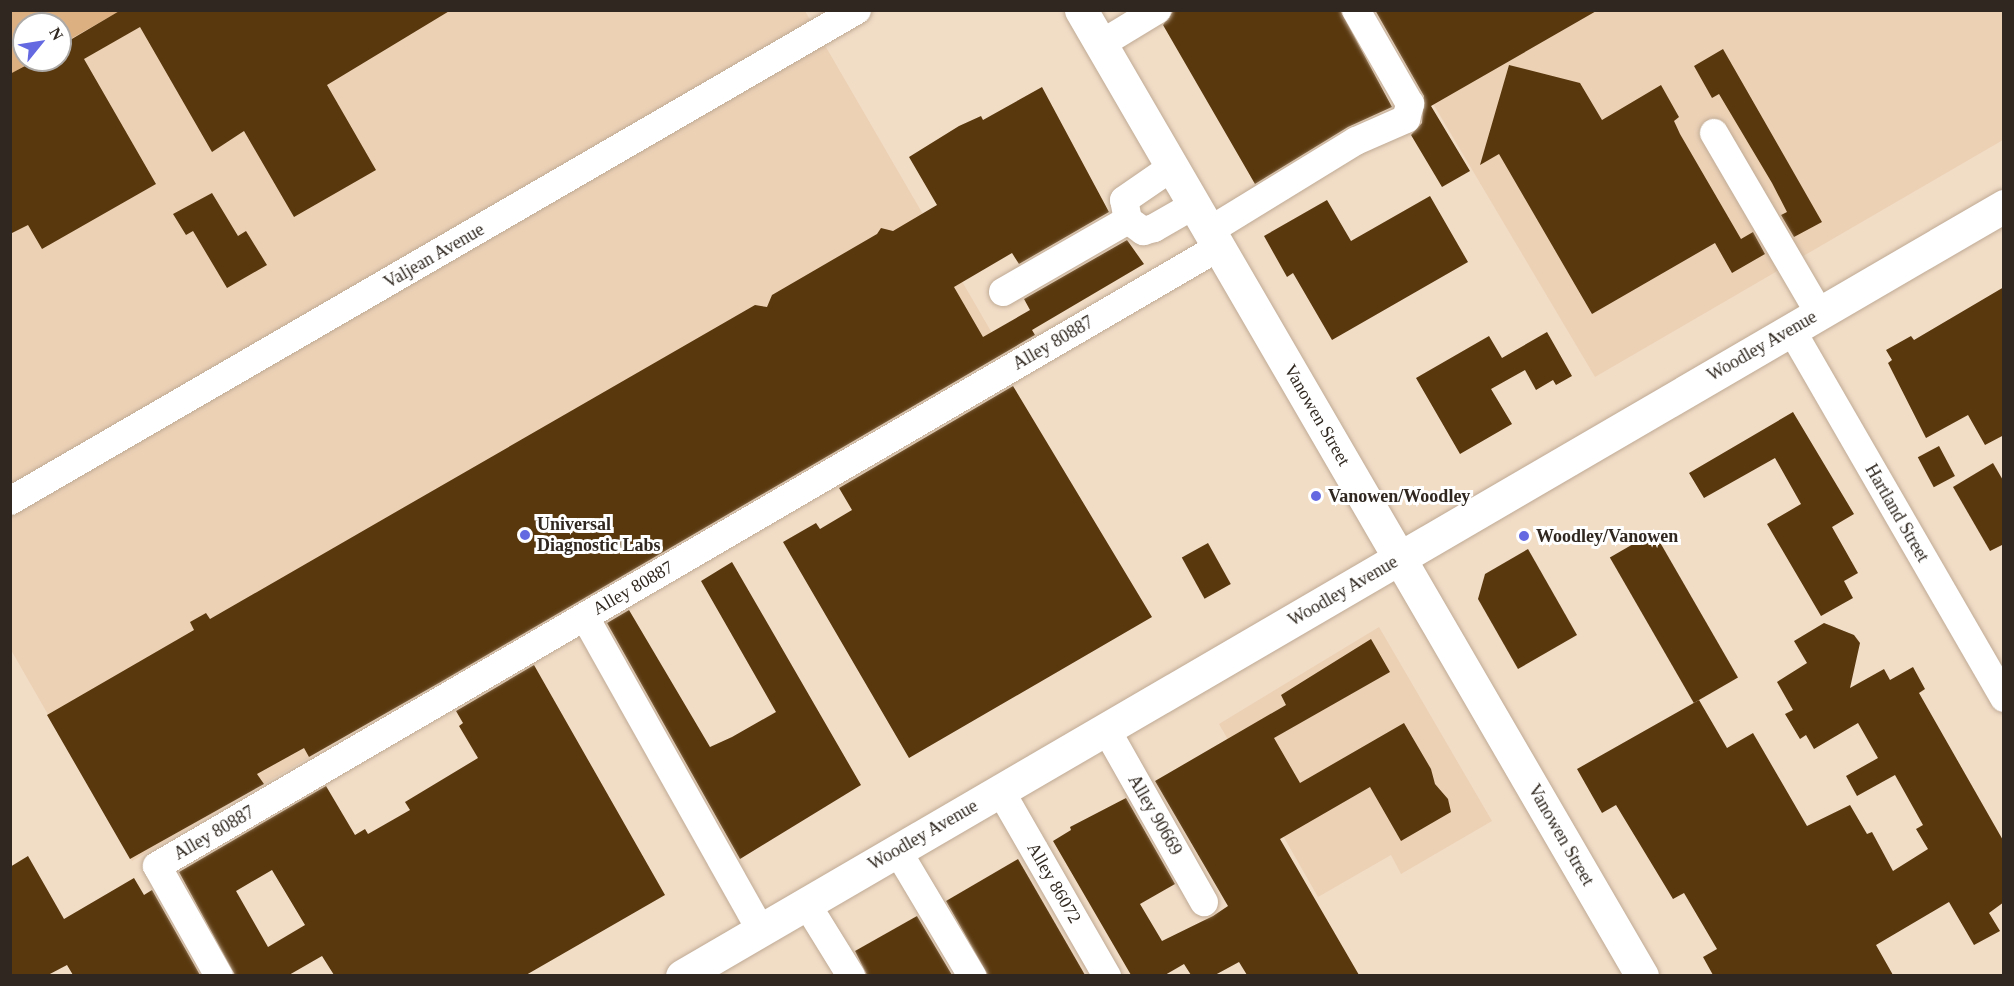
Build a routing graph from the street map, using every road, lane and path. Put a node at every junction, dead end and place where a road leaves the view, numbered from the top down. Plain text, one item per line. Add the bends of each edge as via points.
1 (857, 10) edge
2 (1081, 10) edge
3 (1157, 10) edge
4 (1356, 10) edge
5 (1101, 44) junction
6 (1714, 133) dead end
7 (1172, 167) junction
8 (2004, 206) edge
9 (1128, 220) junction
10 (1207, 228) junction
11 (1003, 292) dead end
12 (1805, 321) junction
13 (10, 501) edge
14 (1400, 558) junction
15 (585, 617) junction
16 (2004, 698) edge
17 (1106, 729) junction
18 (1000, 790) junction
19 (897, 850) junction
20 (1204, 902) dead end
21 (806, 903) junction
22 (760, 930) junction
23 (219, 975) edge
24 (682, 975) edge
25 (851, 975) edge
26 (972, 975) edge
27 (1107, 975) edge
28 (1642, 975) edge

1 - 13 street, Valjean Avenue
2 - 5 main road, Vanowen Street
3 - 5 street
4 - 10 street via 1410,104 1406,119 1356,141
5 - 7 main road, Vanowen Street
6 - 12 street, Hartland Street
7 - 9 street via 1124,200
7 - 10 main road, Vanowen Street
8 - 12 main road, Woodley Avenue
9 - 10 street via 1143,231
9 - 11 street
10 - 14 main road, Vanowen Street
10 - 15 street, Alley 80887
12 - 14 main road, Woodley Avenue
12 - 16 street, Hartland Street
14 - 17 main road, Woodley Avenue
14 - 28 main road, Vanowen Street
15 - 22 street
15 - 23 street, Alley 80887 via 157,866
17 - 18 main road, Woodley Avenue
17 - 20 street, Alley 90669
18 - 19 main road, Woodley Avenue
18 - 27 street, Alley 86072
19 - 21 main road, Woodley Avenue
19 - 26 street
21 - 22 main road, Woodley Avenue
21 - 25 street
22 - 24 main road, Woodley Avenue

